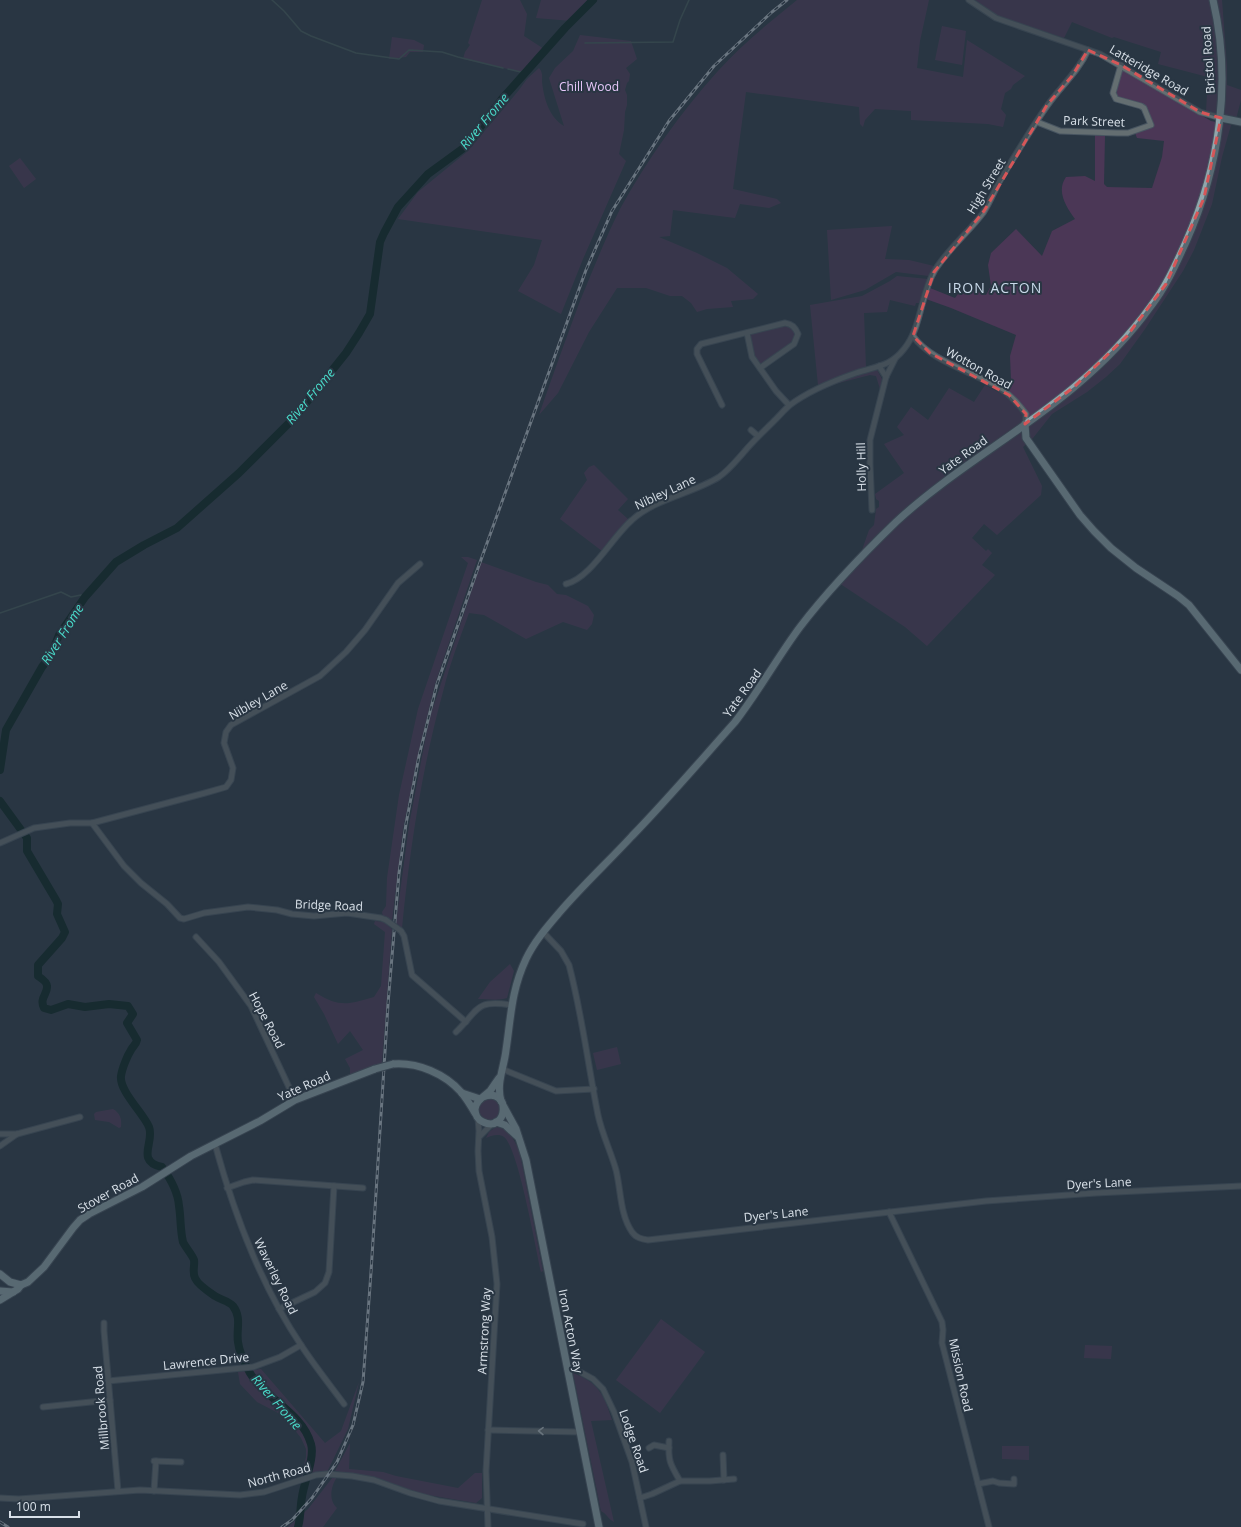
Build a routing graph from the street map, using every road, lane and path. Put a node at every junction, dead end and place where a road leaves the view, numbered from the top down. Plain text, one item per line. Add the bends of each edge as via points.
1 (969, 0) edge
2 (1213, 0) edge
3 (1088, 50) junction
4 (1121, 65) junction
5 (1221, 118) junction
6 (1037, 122) junction
7 (1241, 122) edge
8 (747, 333) junction
9 (913, 336) junction
10 (918, 343) junction
11 (905, 349) junction
12 (896, 358) junction
13 (879, 366) junction
14 (760, 368) junction
15 (886, 377) junction
16 (719, 403) dead end
17 (790, 405) junction
18 (1025, 424) junction
19 (751, 430) dead end
20 (758, 436) junction
21 (872, 510) dead end
22 (420, 564) dead end
23 (566, 584) dead end
24 (1241, 670) edge
25 (92, 823) junction
26 (0, 843) edge
27 (543, 932) junction
28 (196, 937) dead end
29 (511, 1005) junction
30 (466, 1022) junction
31 (456, 1032) dead end
32 (501, 1072) junction
33 (594, 1089) junction
34 (462, 1093) junction
35 (481, 1098) junction
36 (295, 1100) junction
37 (502, 1104) junction
38 (476, 1115) junction
39 (80, 1117) dead end
40 (495, 1123) junction
41 (0, 1134) edge
42 (17, 1134) junction
43 (479, 1137) junction
44 (519, 1139) junction
45 (215, 1144) junction
46 (0, 1146) edge
47 (162, 1175) joint
48 (334, 1186) junction
49 (1241, 1186) edge
50 (227, 1188) junction
51 (363, 1188) dead end
52 (889, 1212) junction
53 (0, 1274) edge
54 (10, 1282) junction
55 (0, 1283) edge
56 (21, 1285) junction
57 (0, 1291) edge
58 (14, 1292) junction
59 (0, 1300) edge
60 (279, 1309) junction
61 (104, 1323) dead end
62 (301, 1346) junction
63 (582, 1373) dead end
64 (108, 1381) junction
65 (110, 1400) junction
66 (344, 1404) dead end
67 (42, 1407) dead end
68 (488, 1430) junction
69 (580, 1432) junction
70 (669, 1441) dead end
71 (649, 1448) dead end
72 (669, 1448) junction
73 (723, 1455) dead end
74 (181, 1462) dead end
75 (734, 1479) dead end
76 (724, 1480) junction
77 (1014, 1480) dead end
78 (680, 1481) junction
79 (978, 1484) junction
80 (154, 1490) junction
81 (118, 1492) junction
82 (0, 1498) edge
83 (640, 1498) junction
84 (487, 1509) junction
85 (583, 1524) dead end
86 (488, 1527) edge
87 (600, 1527) edge
88 (646, 1527) edge
89 (988, 1527) edge

1 - 3 street, Latteridge Road via 996,18
2 - 5 main road, Bristol Road via 1222,70
3 - 4 street, Latteridge Road
3 - 6 street, High Street
4 - 5 street, Latteridge Road via 1200,112
4 - 6 street, Park Street via 1114,97 1141,106 1151,124 1128,133 1116,134 1060,131
5 - 7 main road
5 - 18 main road, Bristol Road via 1210,175 1195,223 1179,258 1152,305 1097,367 1069,392
6 - 9 street, High Street via 984,211 972,228 942,259 934,272
8 - 14 street via 752,357
8 - 14 street via 785,324 796,328 798,334 794,344
8 - 16 street via 701,344 697,349
9 - 10 street, Wotton Road
9 - 11 street, Nibley Lane
10 - 11 street, Nibley Lane
10 - 18 street, Wotton Road via 930,353 1006,392 1026,414
11 - 12 street, Nibley Lane
12 - 13 street, Nibley Lane
12 - 15 street, Holly Hill
13 - 15 street
13 - 17 street, Nibley Lane via 830,382
14 - 17 street via 776,391
15 - 21 street, Holly Hill via 869,448
17 - 20 street, Nibley Lane
18 - 24 main road via 1026,438 1094,531 1136,568 1189,605
18 - 27 main road, Yate Road via 936,489 859,559 800,628 735,722
19 - 20 street
20 - 23 street, Nibley Lane via 720,476 643,511 587,571
22 - 25 street, Nibley Lane via 398,583 365,630 320,676 231,725 226,732 224,743 233,768 231,780 226,787
25 - 26 street, Nibley Lane via 34,828
25 - 30 street, Bridge Road, bridge via 124,866 180,918 248,907 314,916 347,913 386,920 404,936 412,975
27 - 29 main road, Yate Road via 526,959
27 - 33 street, Dyer's Lane via 561,951 569,965
28 - 36 street, Hope Road via 219,962 251,1006
29 - 30 street via 485,1004
29 - 32 main road, Yate Road
30 - 31 street
32 - 33 street via 556,1091
32 - 35 main road, Yate Road via 491,1090
32 - 37 main road, Yate Road via 499,1090
33 - 52 street, Dyer's Lane via 598,1117 616,1171 625,1214 636,1236 648,1240
34 - 35 main road, Yate Road
34 - 36 main road, Yate Road, bridge via 443,1077 429,1070 408,1064 393,1064
34 - 38 main road, Yate Road
35 - 37 main road via 496,1096
35 - 38 main road via 476,1104
36 - 45 main road, Yate Road
37 - 40 main road via 502,1116
37 - 44 main road, Iron Acton Way via 515,1125
38 - 40 main road via 484,1123
38 - 43 street, Armstrong Way
39 - 42 street
40 - 43 street
40 - 44 main road, Iron Acton Way via 505,1125
41 - 42 street
42 - 46 street
43 - 68 street, Armstrong Way via 478,1171 492,1237 497,1284
44 - 69 main road, Iron Acton Way via 526,1160
45 - 47 main road, Yate Road
45 - 50 street, Waverley Road
47 - 56 main road, Stover Road via 80,1220 44,1267
48 - 50 street via 253,1180
48 - 51 street
48 - 60 street via 329,1272 325,1283 315,1292
49 - 52 street, Dyer's Lane via 994,1200
50 - 60 street, Waverley Road via 247,1241
52 - 79 street, Mission Road via 942,1322 942,1343
53 - 54 main road
54 - 55 main road
54 - 56 main road
56 - 58 main road, Stover Road
57 - 58 main road
58 - 59 main road, Stover Road
60 - 62 street, Waverley Road
61 - 64 street, Millbrook Road
62 - 64 street, Lawrence Drive via 280,1357 242,1369
62 - 66 street, Waverley Road
63 - 83 street, Lodge Road via 593,1379 608,1397 632,1462
64 - 65 street, Millbrook Road
65 - 67 street
65 - 81 street, Millbrook Road
69 -> 68 street
68 - 84 street, Armstrong Way
69 - 87 main road, Iron Acton Way
70 - 72 street
71 - 72 street via 654,1445
72 - 78 street via 671,1466
73 - 76 street
74 - 80 street via 154,1461
75 - 76 street
76 - 78 street
77 - 79 street via 1014,1484 993,1481
78 - 83 street
79 - 89 street, Mission Road
80 - 81 street, North Road
80 - 84 street, North Road via 240,1495 264,1492 313,1476 332,1474 374,1480 421,1497
81 - 82 street, North Road
83 - 88 street, Lodge Road
84 - 85 street, North Road
84 - 86 street, Armstrong Way

